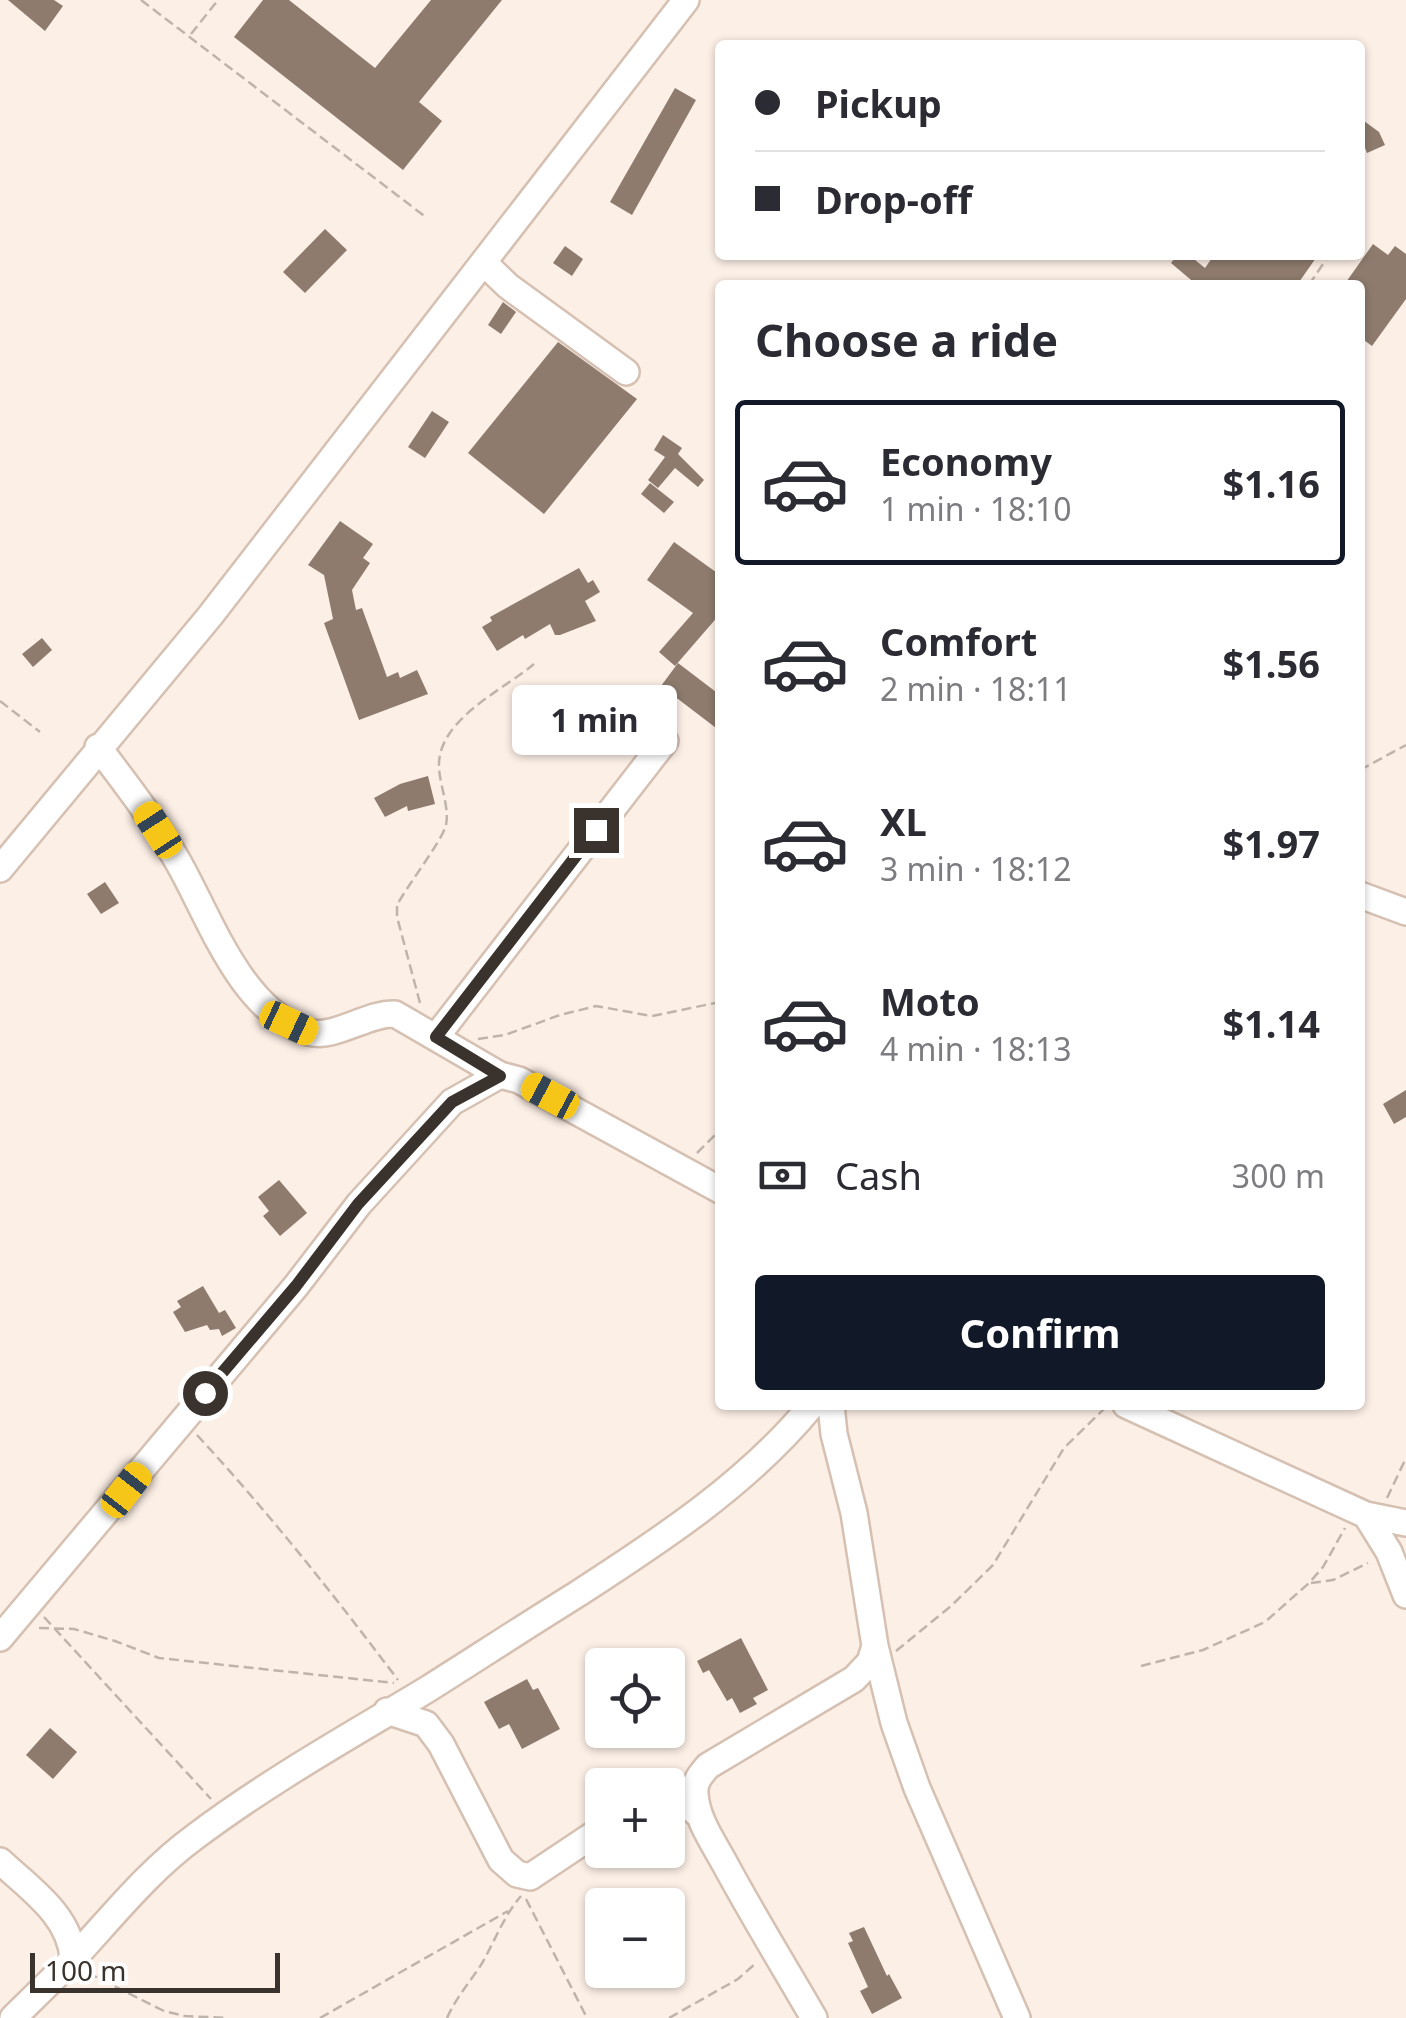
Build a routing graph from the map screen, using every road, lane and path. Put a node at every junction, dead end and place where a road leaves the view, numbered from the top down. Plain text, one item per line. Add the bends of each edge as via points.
1 (141, 0) edge
2 (218, 0) edge
3 (686, 0) edge
4 (190, 36) junction
5 (427, 218) dead end
6 (484, 263) junction
7 (626, 372) dead end
8 (534, 664) dead end
9 (0, 701) edge
10 (40, 732) dead end
11 (665, 741) dead end
12 (1406, 745) edge
13 (98, 747) junction
14 (1365, 767) edge
15 (0, 869) edge
16 (1365, 897) edge
17 (1406, 912) edge
18 (715, 1003) edge
19 (437, 1038) junction
20 (500, 1076) junction
21 (715, 1135) edge
22 (682, 1169) junction
23 (715, 1187) edge
24 (807, 1410) edge
25 (832, 1410) edge
26 (1103, 1410) edge
27 (1137, 1410) edge
28 (182, 1420) junction
29 (1406, 1458) edge
30 (1378, 1517) edge
31 (1389, 1552) junction
32 (1309, 1583) junction
33 (1406, 1595) edge
34 (30, 1603) junction
35 (54, 1627) junction
36 (6, 1631) edge
37 (877, 1654) junction
38 (1141, 1666) dead end
39 (425, 1690) junction
40 (387, 1711) junction
41 (426, 1724) junction
42 (698, 1777) junction
43 (685, 1782) edge
44 (685, 1803) edge
45 (225, 1815) junction
46 (699, 1815) junction
47 (585, 1841) edge
48 (0, 1861) edge
49 (508, 1911) junction
50 (59, 1918) junction
51 (102, 1928) junction
52 (768, 1944) junction
53 (69, 1963) junction
54 (13, 2018) edge
55 (227, 2018) edge
56 (320, 2018) edge
57 (447, 2018) edge
58 (587, 2018) edge
59 (669, 2018) edge
60 (814, 2018) edge
61 (1018, 2018) edge

1 - 4 path
2 - 4 path
3 - 6 street
4 - 5 path
6 - 7 street
6 - 13 street via 210,616
8 - 19 path via 445,737 438,766 447,822 396,905
9 - 10 path
11 - 19 street
12 - 14 path
13 - 15 street
13 - 19 street via 177,860 220,945 262,1003 310,1033 396,1014
16 - 17 street
18 - 19 path via 652,1016 596,1006 505,1035
19 - 20 street
20 - 22 street via 519,1080
20 - 28 street via 438,1116
21 - 22 path
22 - 23 street
24 - 39 street via 696,1514
25 - 37 street
26 - 37 path via 1064,1448 993,1565 917,1636
27 - 30 street
28 - 34 street
28 - 35 path via 258,1501 401,1683 159,1658
29 - 30 path
30 - 31 street
30 - 32 path
31 - 32 path via 1340,1578
31 - 33 street
32 - 38 path via 1265,1622 1204,1650
34 - 35 path
34 - 36 street
35 - 36 path
35 - 45 path
37 - 42 street via 854,1680
37 - 61 street via 917,1788
39 - 40 street
39 - 41 street
40 - 41 street
40 - 45 street
41 - 47 street via 501,1860 517,1874 530,1877
42 - 43 street
42 - 46 street
44 - 46 street
45 - 51 street via 144,1878
46 - 52 street
48 - 50 street
49 - 56 path
49 - 57 path
49 - 58 path via 525,1891
50 - 51 street
50 - 53 street via 72,1943
51 - 53 street
52 - 59 path via 746,1974
52 - 60 street
53 - 54 street
53 - 55 path via 164,2011

